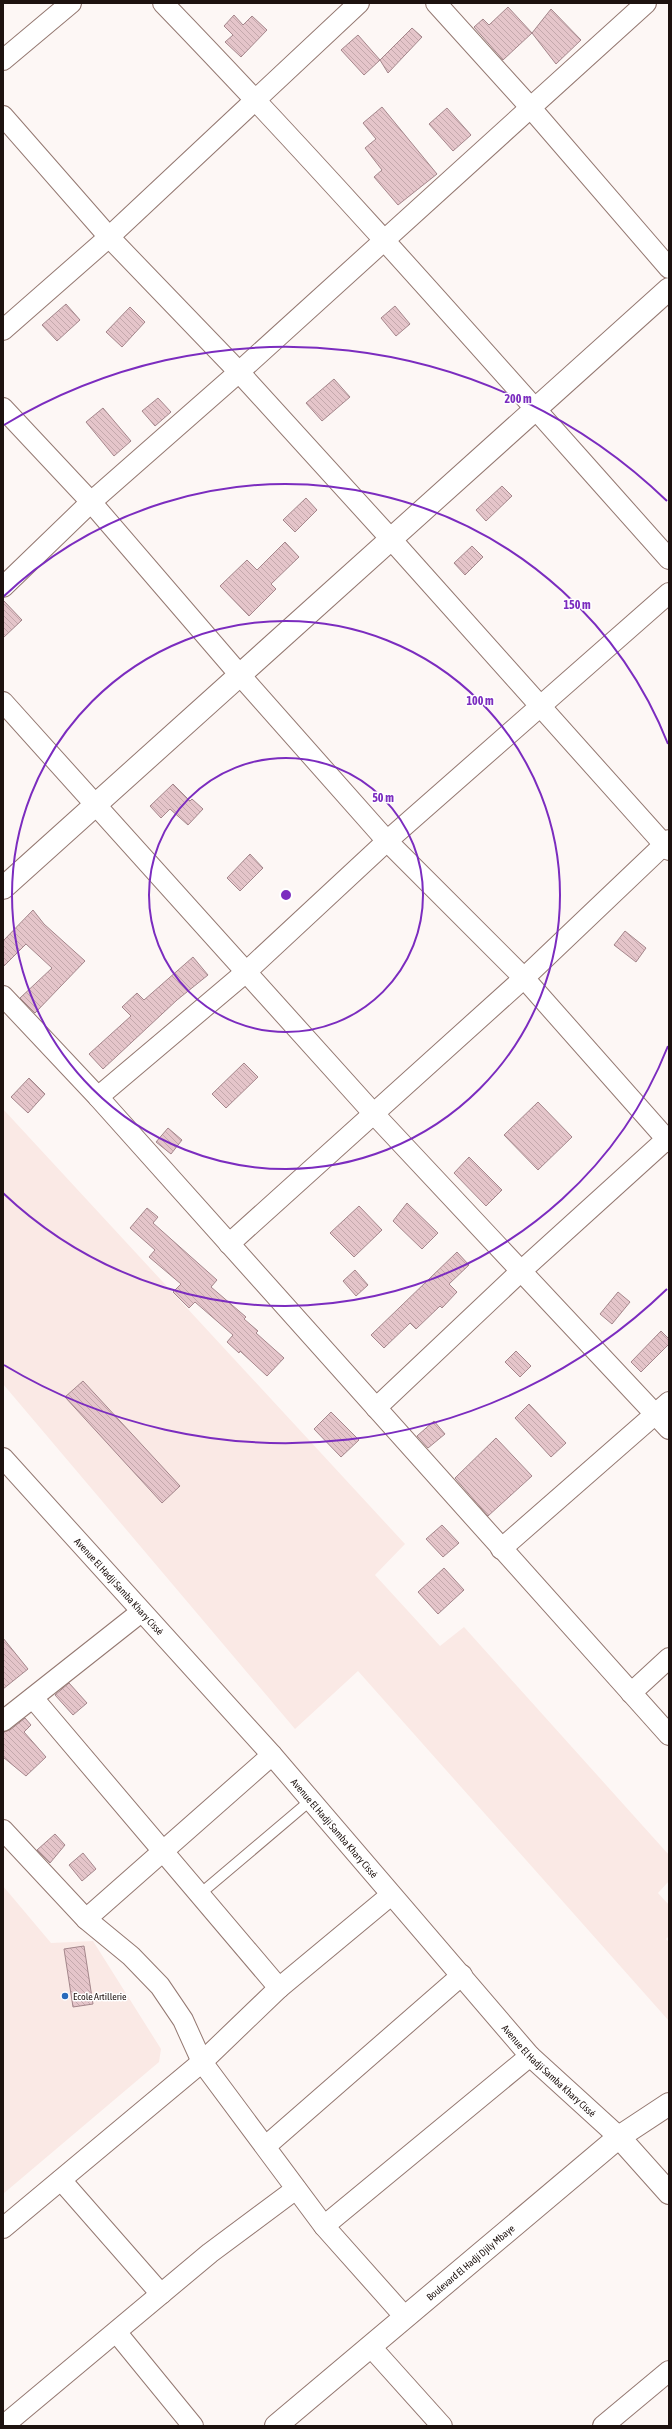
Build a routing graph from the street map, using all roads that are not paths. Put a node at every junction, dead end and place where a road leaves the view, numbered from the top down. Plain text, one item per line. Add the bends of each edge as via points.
1 (71, 3) edge
2 (163, 3) edge
3 (359, 3) edge
4 (436, 3) edge
5 (646, 3) edge
6 (3, 60) edge
7 (256, 99) junction
8 (530, 107) junction
9 (3, 116) edge
10 (109, 237) junction
11 (386, 240) junction
12 (669, 268) edge
13 (669, 288) edge
14 (3, 330) edge
15 (239, 372) junction
16 (3, 408) edge
17 (535, 409) junction
18 (91, 502) junction
19 (390, 538) junction
20 (669, 559) edge
21 (3, 587) edge
22 (669, 593) edge
23 (239, 674) junction
24 (3, 702) edge
25 (538, 706) junction
26 (96, 804) junction
27 (387, 841) junction
28 (667, 845) edge
29 (3, 888) edge
30 (246, 972) junction
31 (524, 978) junction
32 (3, 996) edge
33 (98, 1097) junction
34 (374, 1114) junction
35 (668, 1139) edge
36 (229, 1244) junction
37 (520, 1272) junction
38 (376, 1408) junction
39 (663, 1408) edge
40 (669, 1429) edge
41 (3, 1458) edge
42 (501, 1549) junction
43 (141, 1612) junction
44 (669, 1658) edge
45 (631, 1693) junction
46 (33, 1698) junction
47 (3, 1722) edge
48 (669, 1735) edge
49 (272, 1755) junction
50 (311, 1800) junction
51 (3, 1830) edge
52 (162, 1852) junction
53 (200, 1894) junction
54 (391, 1895) junction
55 (86, 1919) junction
56 (462, 1975) junction
57 (279, 1988) junction
58 (530, 2056) junction
59 (202, 2062) junction
60 (669, 2104) edge
61 (619, 2138) junction
62 (266, 2146) junction
63 (61, 2180) junction
64 (296, 2188) junction
65 (669, 2193) edge
66 (324, 2226) junction
67 (3, 2228) edge
68 (161, 2294) junction
69 (405, 2317) junction
70 (117, 2333) junction
71 (371, 2347) junction
72 (669, 2371) edge
73 (3, 2426) edge
74 (193, 2426) edge
75 (276, 2426) edge
76 (442, 2426) edge
77 (603, 2426) edge

1 - 6 street
2 - 7 street
3 - 7 street
4 - 8 street
5 - 8 street
7 - 10 street
7 - 11 street
8 - 11 street
8 - 12 street
9 - 10 street
10 - 14 street
10 - 15 street
11 - 15 street
11 - 17 street
13 - 17 street
15 - 18 street
15 - 19 street
16 - 18 street
17 - 19 street
17 - 20 street
18 - 21 street
18 - 23 street
19 - 23 street
19 - 25 street
22 - 25 street
23 - 26 street
23 - 27 street
24 - 26 street
25 - 27 street
25 - 28 street
26 - 29 street
26 - 30 street
27 - 30 street
27 - 31 street
28 - 31 street
30 - 33 street
30 - 34 street
31 - 34 street
31 - 35 street
32 - 33 street
33 - 36 street
34 - 36 street
34 - 37 street
35 - 37 street
36 - 38 street
37 - 38 street
37 - 39 street
38 - 42 street
39 - 40 street
39 - 42 street
41 - 43 street, Avenue El Hadji Samba Khary Cissé
42 - 45 street
43 - 46 street
43 - 49 street, Avenue El Hadji Samba Khary Cissé
44 - 45 street
45 - 48 street
46 - 47 street
46 - 52 street
49 - 50 street, Avenue El Hadji Samba Khary Cissé
49 - 52 street
50 - 53 lane
50 - 54 street, Avenue El Hadji Samba Khary Cissé
51 - 55 street
52 - 53 street
52 - 55 street
53 - 57 street
54 - 56 street, Avenue El Hadji Samba Khary Cissé
54 - 57 street
55 - 59 street via 131,1956 160,1986 183,2020
56 - 58 street, Avenue El Hadji Samba Khary Cissé
56 - 62 street
57 - 59 street
58 - 61 street, Avenue El Hadji Samba Khary Cissé
58 - 66 street
59 - 62 street
59 - 63 street
60 - 61 street, Boulevard El Hadji Djily Mbaye
61 - 65 street, Avenue El Hadji Samba Khary Cissé
61 - 69 street, Boulevard El Hadji Djily Mbaye
62 - 64 street
63 - 67 street
63 - 68 street
64 - 66 street
64 - 68 street
66 - 69 street
68 - 70 street
69 - 71 street, Boulevard El Hadji Djily Mbaye
70 - 73 street
70 - 74 street
71 - 75 street, Boulevard El Hadji Djily Mbaye
71 - 76 street
72 - 77 street

